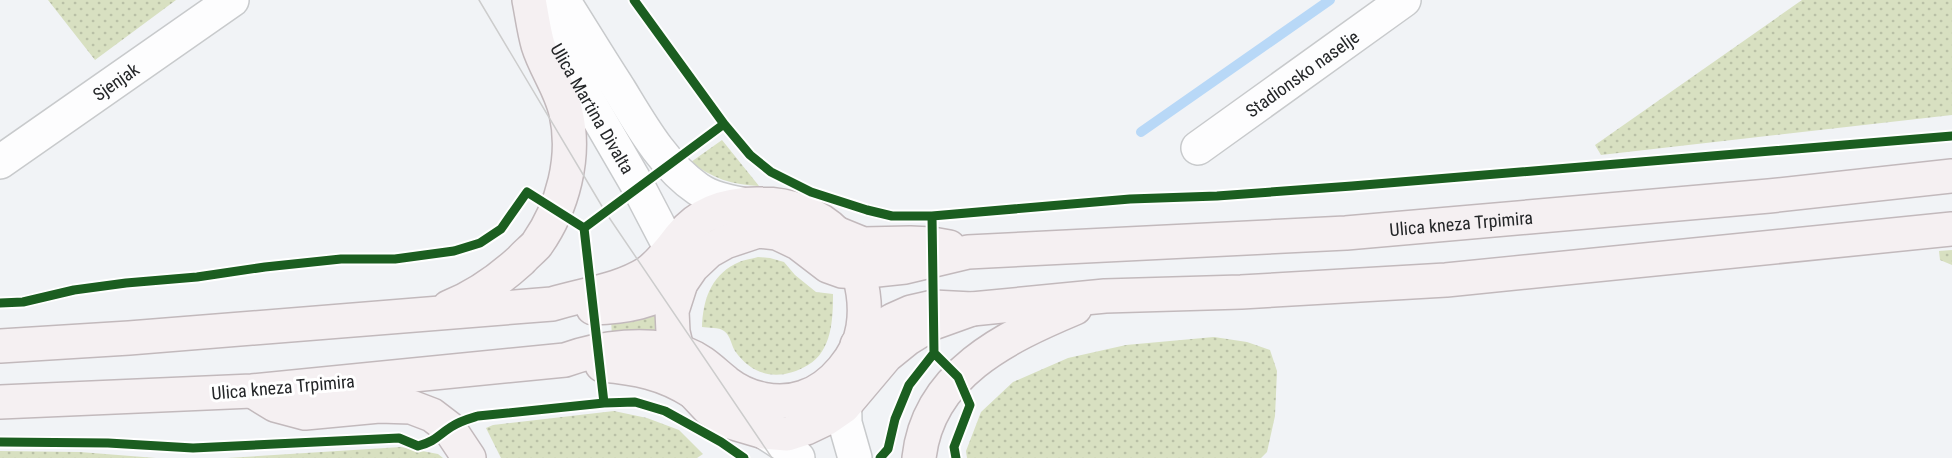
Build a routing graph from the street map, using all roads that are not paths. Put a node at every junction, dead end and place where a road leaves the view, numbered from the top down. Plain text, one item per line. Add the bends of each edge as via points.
1 (232, 0) edge
2 (530, 0) edge
3 (563, 0) edge
4 (1404, 0) edge
5 (1198, 148) dead end
6 (0, 162) edge
7 (1952, 176) edge
8 (741, 204) junction
9 (1952, 229) edge
10 (836, 233) junction
11 (671, 250) junction
12 (968, 252) junction
13 (858, 272) junction
14 (681, 283) junction
15 (1105, 296) junction
16 (552, 304) junction
17 (972, 309) junction
18 (429, 315) junction
19 (0, 346) edge
20 (677, 352) junction
21 (851, 356) junction
22 (565, 360) junction
23 (252, 391) junction
24 (693, 392) junction
25 (0, 402) edge
26 (843, 406) junction
27 (764, 432) junction
28 (469, 458) edge
29 (798, 458) edge
30 (855, 458) edge
31 (919, 458) edge

1 - 6 street, Sjenjak
2 - 11 street, Ulica Martina Divalta
2 - 18 main road via 538,45 566,113 570,152 564,186 556,210 536,245 503,277 468,299
3 - 8 street, Ulica Martina Divalta via 632,112 670,163 700,190
4 - 5 street, Stadionsko naselje
7 - 12 main road, Ulica kneza Trpimira via 1346,233
8 - 10 main road via 785,206 821,221
8 - 11 main road via 700,217
9 - 15 main road via 1446,280
10 - 12 main road, Ulica kneza Trpimira via 863,244 932,244
10 - 13 main road
11 - 14 street, Ulica Martina Divalta
11 - 16 main road via 647,273 627,283
12 - 13 main road, Ulica kneza Trpimira via 905,267
13 - 14 main road via 828,266 798,243 777,233 759,231 709,251
13 - 21 main road via 863,328
14 - 16 main road via 639,304 573,308
14 - 20 main road via 672,310
15 - 17 main road
15 - 31 main road via 1028,328 972,364 933,408
16 - 18 main road
17 - 21 main road via 933,307 911,312 874,331
17 - 26 main road via 933,323 907,339 886,356
18 - 19 main road
20 - 21 main road via 700,360 742,393 782,401 804,397 825,385
20 - 22 main road, Ulica kneza Trpimira via 616,349
20 - 24 main road
21 - 26 street
22 - 23 main road, Ulica kneza Trpimira
22 - 24 main road, Ulica kneza Trpimira via 643,369
23 - 25 main road, Ulica kneza Trpimira
23 - 28 main road via 274,405 305,413 411,407 432,415 449,428
24 - 27 main road via 709,409 730,422
26 - 27 main road via 806,428 787,434
26 - 30 street
27 - 29 street

